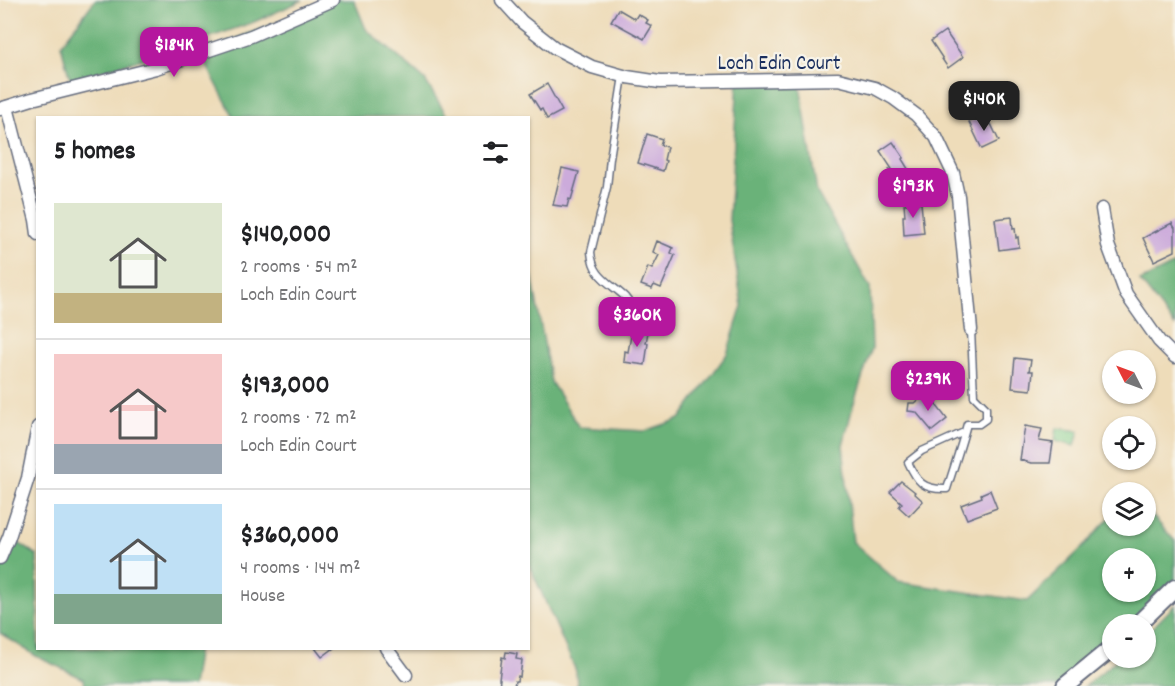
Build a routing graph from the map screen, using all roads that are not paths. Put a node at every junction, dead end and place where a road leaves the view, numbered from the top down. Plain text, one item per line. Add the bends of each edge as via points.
1 (333, 0) edge
2 (502, 0) edge
3 (623, 76) junction
4 (4, 108) edge
5 (1102, 209) dead end
6 (36, 220) edge
7 (639, 322) dead end
8 (971, 330) joint
9 (1175, 357) edge
10 (964, 432) junction
11 (36, 437) edge
12 (0, 558) edge
13 (1175, 588) edge
14 (1148, 614) edge
15 (387, 650) edge
16 (1102, 656) edge
17 (406, 675) dead end
18 (1065, 686) edge

1 - 4 street via 251,36 156,68
2 - 3 street, Loch Edin Court via 555,48 592,67
3 - 7 lane via 608,187 591,252 596,272 625,298
3 - 8 street, Loch Edin Court via 660,82 838,79 875,88 916,115 936,137 953,173
4 - 6 street
5 - 9 street via 1108,245 1126,294
8 - 10 lane via 974,396 986,408 986,419 980,424 967,424
10 - 10 lane via 947,489 921,484 908,462 922,451
11 - 12 street via 28,478
13 - 14 main road
15 - 17 street
16 - 18 main road

